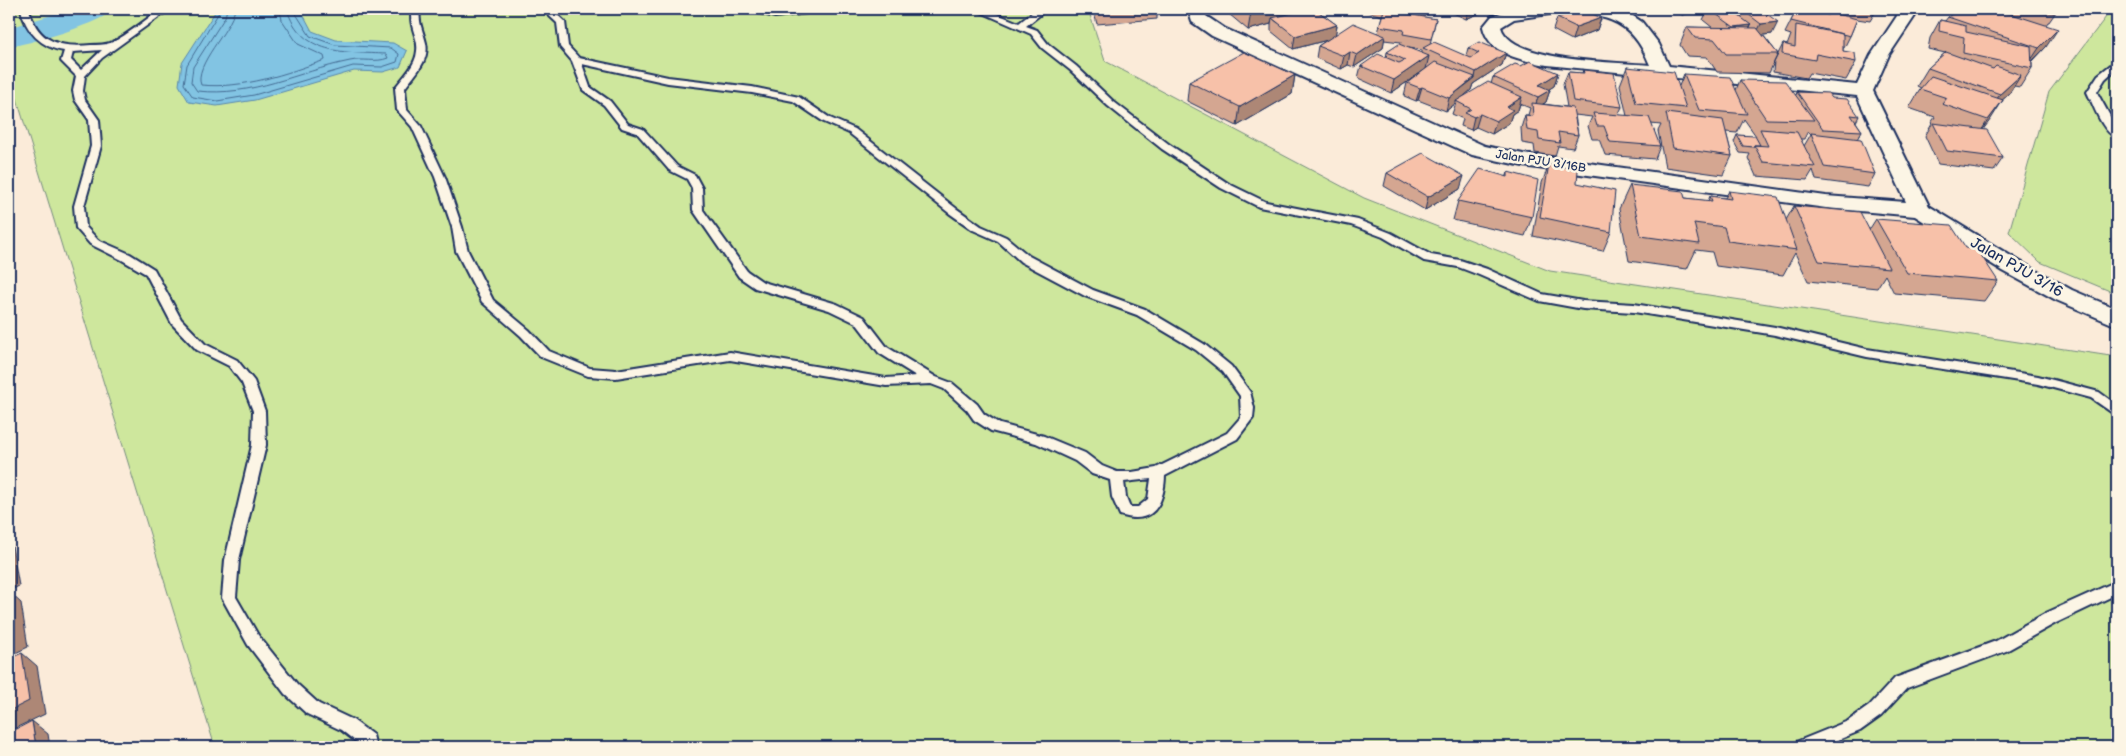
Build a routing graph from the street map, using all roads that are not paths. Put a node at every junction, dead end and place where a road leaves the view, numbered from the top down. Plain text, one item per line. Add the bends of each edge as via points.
1 (25, 9) edge
2 (166, 9) edge
3 (416, 9) edge
4 (546, 9) edge
5 (746, 9) edge
6 (816, 9) edge
7 (981, 9) edge
8 (1037, 9) edge
9 (1197, 9) edge
10 (1902, 9) edge
11 (1021, 25) junction
12 (112, 46) junction
13 (69, 50) junction
14 (576, 60) junction
15 (2117, 63) edge
16 (1662, 72) junction
17 (81, 75) junction
18 (1864, 91) junction
19 (2117, 135) edge
20 (1920, 210) junction
21 (2117, 318) edge
22 (932, 380) junction
23 (2117, 411) edge
24 (1158, 473) junction
25 (1116, 478) junction
26 (2117, 587) edge
27 (368, 747) edge
28 (1802, 747) edge

1 - 13 lane via 38,35 50,46
2 - 12 lane
3 - 22 lane via 414,30 421,42 422,54 400,88 402,110 416,126 440,177 462,251 488,302 545,354 598,373 616,374 730,356 886,382
4 - 14 lane via 560,22 564,47
5 - 6 lane via 788,14
7 - 11 lane
8 - 11 lane via 1034,17
9 - 20 street, Jalan PJU 3/16B via 1198,18 1218,32 1479,151 1523,160 1826,202
10 - 18 street via 1906,16 1880,56
11 - 23 lane via 1034,32 1045,46 1111,104 1166,147 1225,186 1263,205 1354,222 1387,235 1428,258 1483,272 1539,297 1583,305 1634,308 1775,331 1867,353 2038,380 2095,395
12 - 13 lane
12 - 17 lane
13 - 17 lane via 66,61
14 - 22 lane via 586,88 607,103 625,126 640,131 673,168 691,177 697,188 698,210 743,274 759,286 832,307 860,320 883,350
14 - 24 lane via 668,80 796,99 827,120 852,131 953,211 1002,240 1025,259 1089,293 1141,312 1200,346 1227,369 1246,395 1247,418 1232,436
15 - 19 lane via 2092,92
16 - 16 street via 1531,58 1505,47 1496,38 1492,27 1500,18 1530,11 1586,9 1612,13 1634,24 1645,35
16 - 18 street
17 - 27 lane via 78,91 80,100 94,120 96,146 79,206 81,228 94,242 150,272 176,321 201,348 232,363 248,382 260,411 259,445 232,560 229,598 253,640 291,689 312,709 347,725 367,740
18 - 20 street
20 - 21 street, Jalan PJU 3/16 via 2011,266 2064,295
22 - 25 lane via 948,386 979,417 996,428 1039,439
24 - 25 lane
24 - 25 lane via 1156,500 1145,511 1134,514 1125,510
26 - 28 lane via 2001,646 1901,683 1875,711 1854,726

